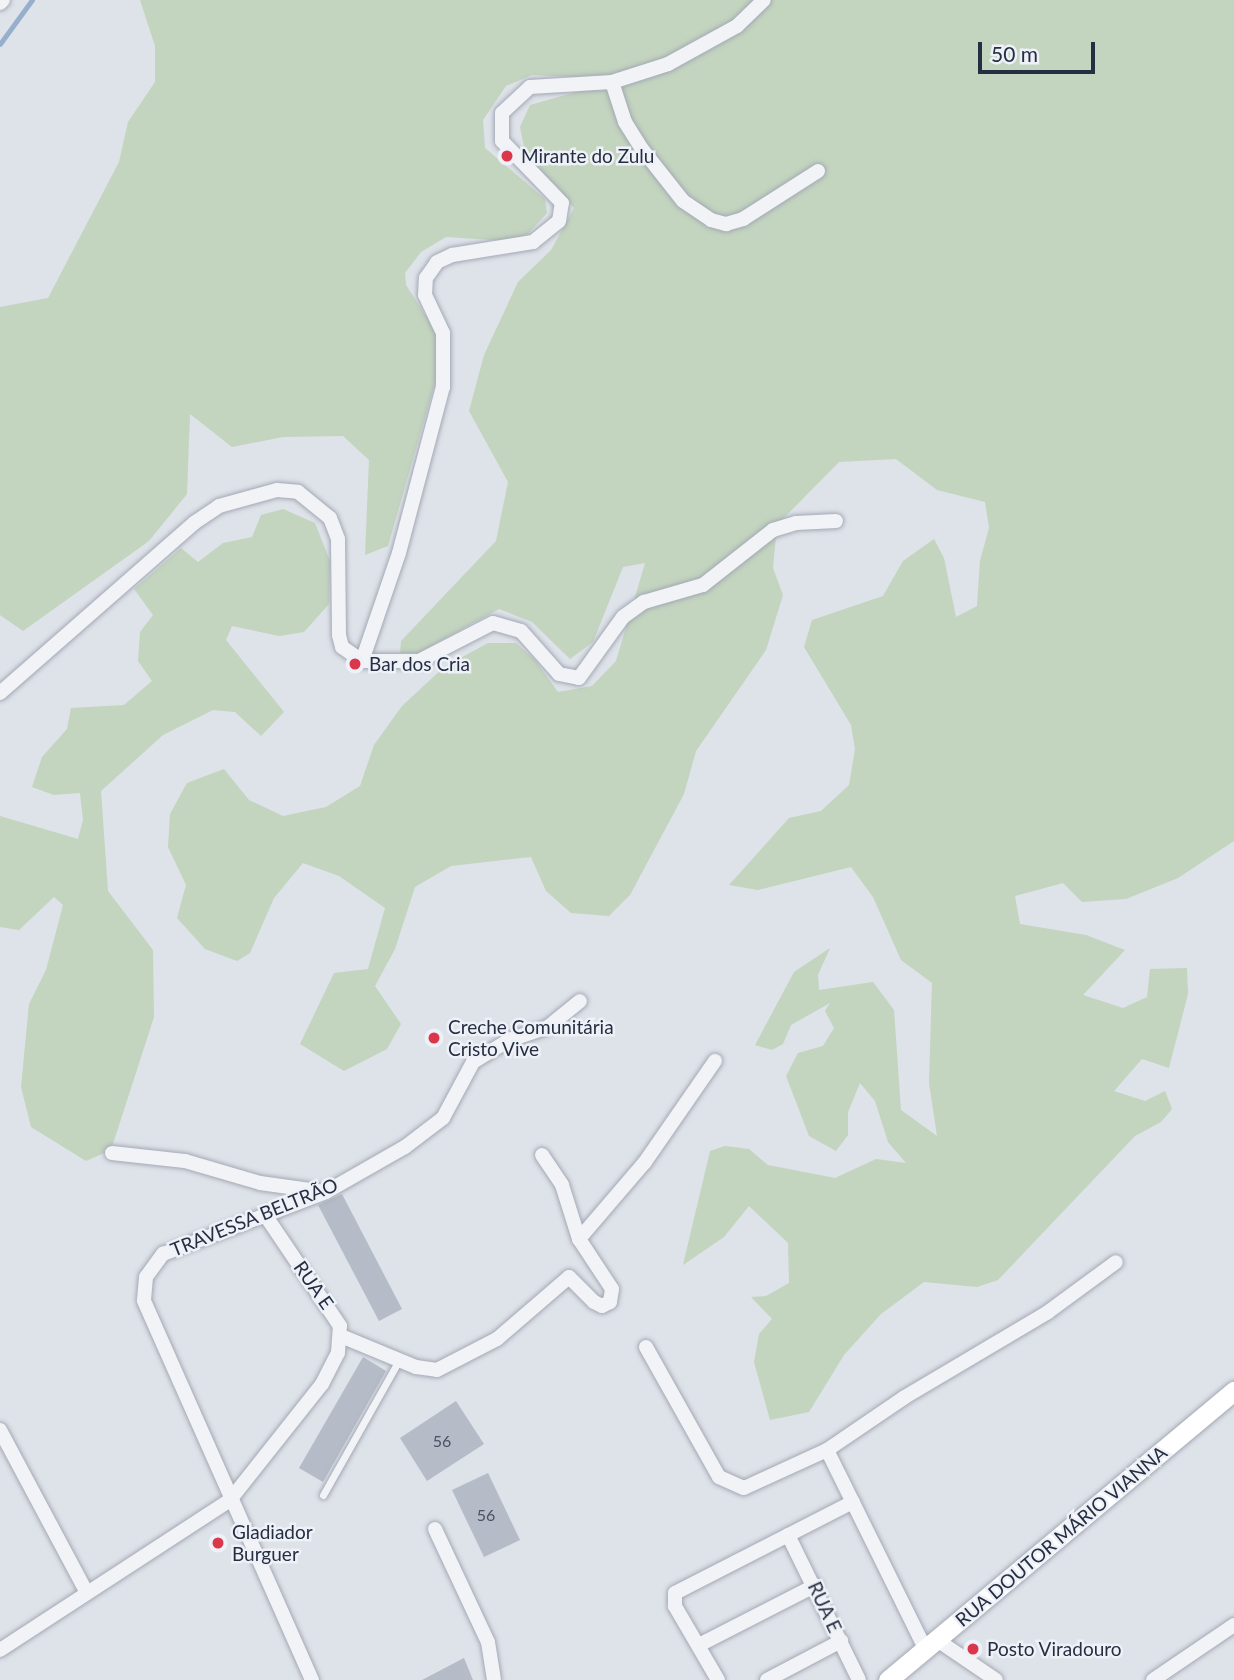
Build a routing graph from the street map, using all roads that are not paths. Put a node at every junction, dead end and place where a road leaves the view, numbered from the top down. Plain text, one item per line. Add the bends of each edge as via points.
1 (764, 0) edge
2 (612, 82) junction
3 (818, 171) dead end
4 (836, 521) dead end
5 (362, 661) junction
6 (0, 693) edge
7 (580, 1001) dead end
8 (715, 1061) dead end
9 (112, 1153) dead end
10 (542, 1155) dead end
11 (326, 1192) junction
12 (265, 1214) junction
13 (579, 1239) junction
14 (1116, 1262) dead end
15 (341, 1336) junction
16 (646, 1347) dead end
17 (399, 1360) junction
18 (1234, 1391) edge
19 (0, 1430) edge
20 (827, 1451) junction
21 (323, 1495) dead end
22 (230, 1500) junction
23 (853, 1502) junction
24 (435, 1529) dead end
25 (788, 1535) junction
26 (816, 1585) junction
27 (86, 1591) junction
28 (1233, 1628) edge
29 (841, 1641) junction
30 (699, 1645) junction
31 (931, 1645) junction
32 (0, 1650) edge
33 (312, 1680) edge
34 (495, 1680) edge
35 (718, 1680) edge
36 (767, 1680) edge
37 (859, 1680) edge
38 (888, 1680) edge
39 (996, 1680) edge
40 (1153, 1680) edge

1 - 2 street via 737,26 681,57
2 - 3 street via 625,122 642,149 683,201 711,220 726,224 743,219
2 - 5 street via 530,87 509,103 499,130 502,141 562,203 559,221 533,242 452,255 437,262 426,278 425,295 443,333 443,387 399,552
4 - 5 street via 796,523 773,530 757,538 719,575 644,602 623,617 579,678 559,674 521,631 493,623 419,661
5 - 6 street via 342,647 339,635 338,539 330,518 298,492 277,490 219,506 194,523
7 - 11 street, TRAVESSA BELTRÃO via 548,1027 489,1050 473,1062 434,1128
8 - 13 street via 645,1161
9 - 11 street via 185,1161 260,1183
10 - 13 street via 562,1185
11 - 12 street, TRAVESSA BELTRÃO
12 - 15 street, RUA E via 332,1310
12 - 22 street, TRAVESSA BELTRÃO via 163,1254 150,1266 144,1300
13 - 17 street via 612,1289 610,1302 602,1306 594,1302 569,1278 497,1339 463,1360 437,1370
14 - 20 street via 1048,1312
15 - 17 street
15 - 22 street via 335,1362
16 - 20 street via 719,1477 744,1488
17 - 21 lane
18 - 31 main road, RUA DOUTOR MÁRIO VIANNA
19 - 27 street
20 - 23 street
22 - 27 street
22 - 33 street
23 - 25 street
23 - 31 street
24 - 34 street via 488,1642
25 - 26 street, RUA E
25 - 30 street via 680,1588 673,1599
26 - 29 street, RUA E
26 - 30 street
27 - 32 street
28 - 40 street
29 - 36 street
29 - 37 street, RUA E
30 - 35 street
31 - 38 main road, RUA DOUTOR MÁRIO VIANNA
31 - 39 street

